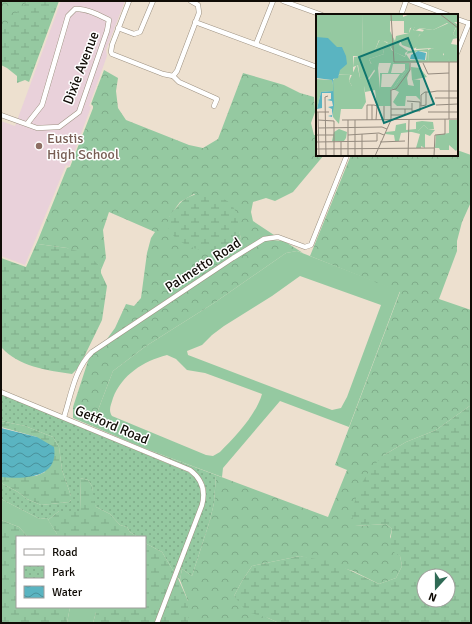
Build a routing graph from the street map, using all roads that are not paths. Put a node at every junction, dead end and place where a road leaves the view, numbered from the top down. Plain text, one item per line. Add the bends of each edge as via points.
1 (129, 1) edge
2 (153, 1) edge
3 (193, 1) edge
4 (273, 1) edge
5 (283, 1) edge
6 (406, 1) edge
7 (411, 1) edge
8 (319, 14) edge
9 (401, 14) edge
10 (445, 14) edge
11 (458, 18) edge
12 (196, 22) junction
13 (470, 24) edge
14 (118, 28) junction
15 (256, 44) junction
16 (458, 51) edge
17 (316, 67) edge
18 (173, 76) junction
19 (214, 106) dead end
20 (1, 115) edge
21 (27, 124) junction
22 (347, 156) edge
23 (1, 392) edge
24 (64, 417) junction
25 (157, 623) edge

1 - 14 street
2 - 14 street via 140,32 134,34
3 - 12 street via 199,8
4 - 15 street
5 - 8 street
6 - 9 street
7 - 10 street
11 - 13 street
12 - 15 street
12 - 18 street
13 - 16 street
14 - 18 street via 111,51 113,56
15 - 17 street
18 - 19 street via 179,82 217,98
20 - 21 street, Dixie Avenue
21 - 21 street, Dixie Avenue via 42,105 68,16 75,9 80,9 109,20 79,112 60,127 37,128
22 - 24 street, Palmetto Road via 311,245 305,247 278,238 264,239 92,352 80,367
23 - 24 street, Getford Road
24 - 25 street, Getford Road via 190,470 199,479 204,492 202,505

